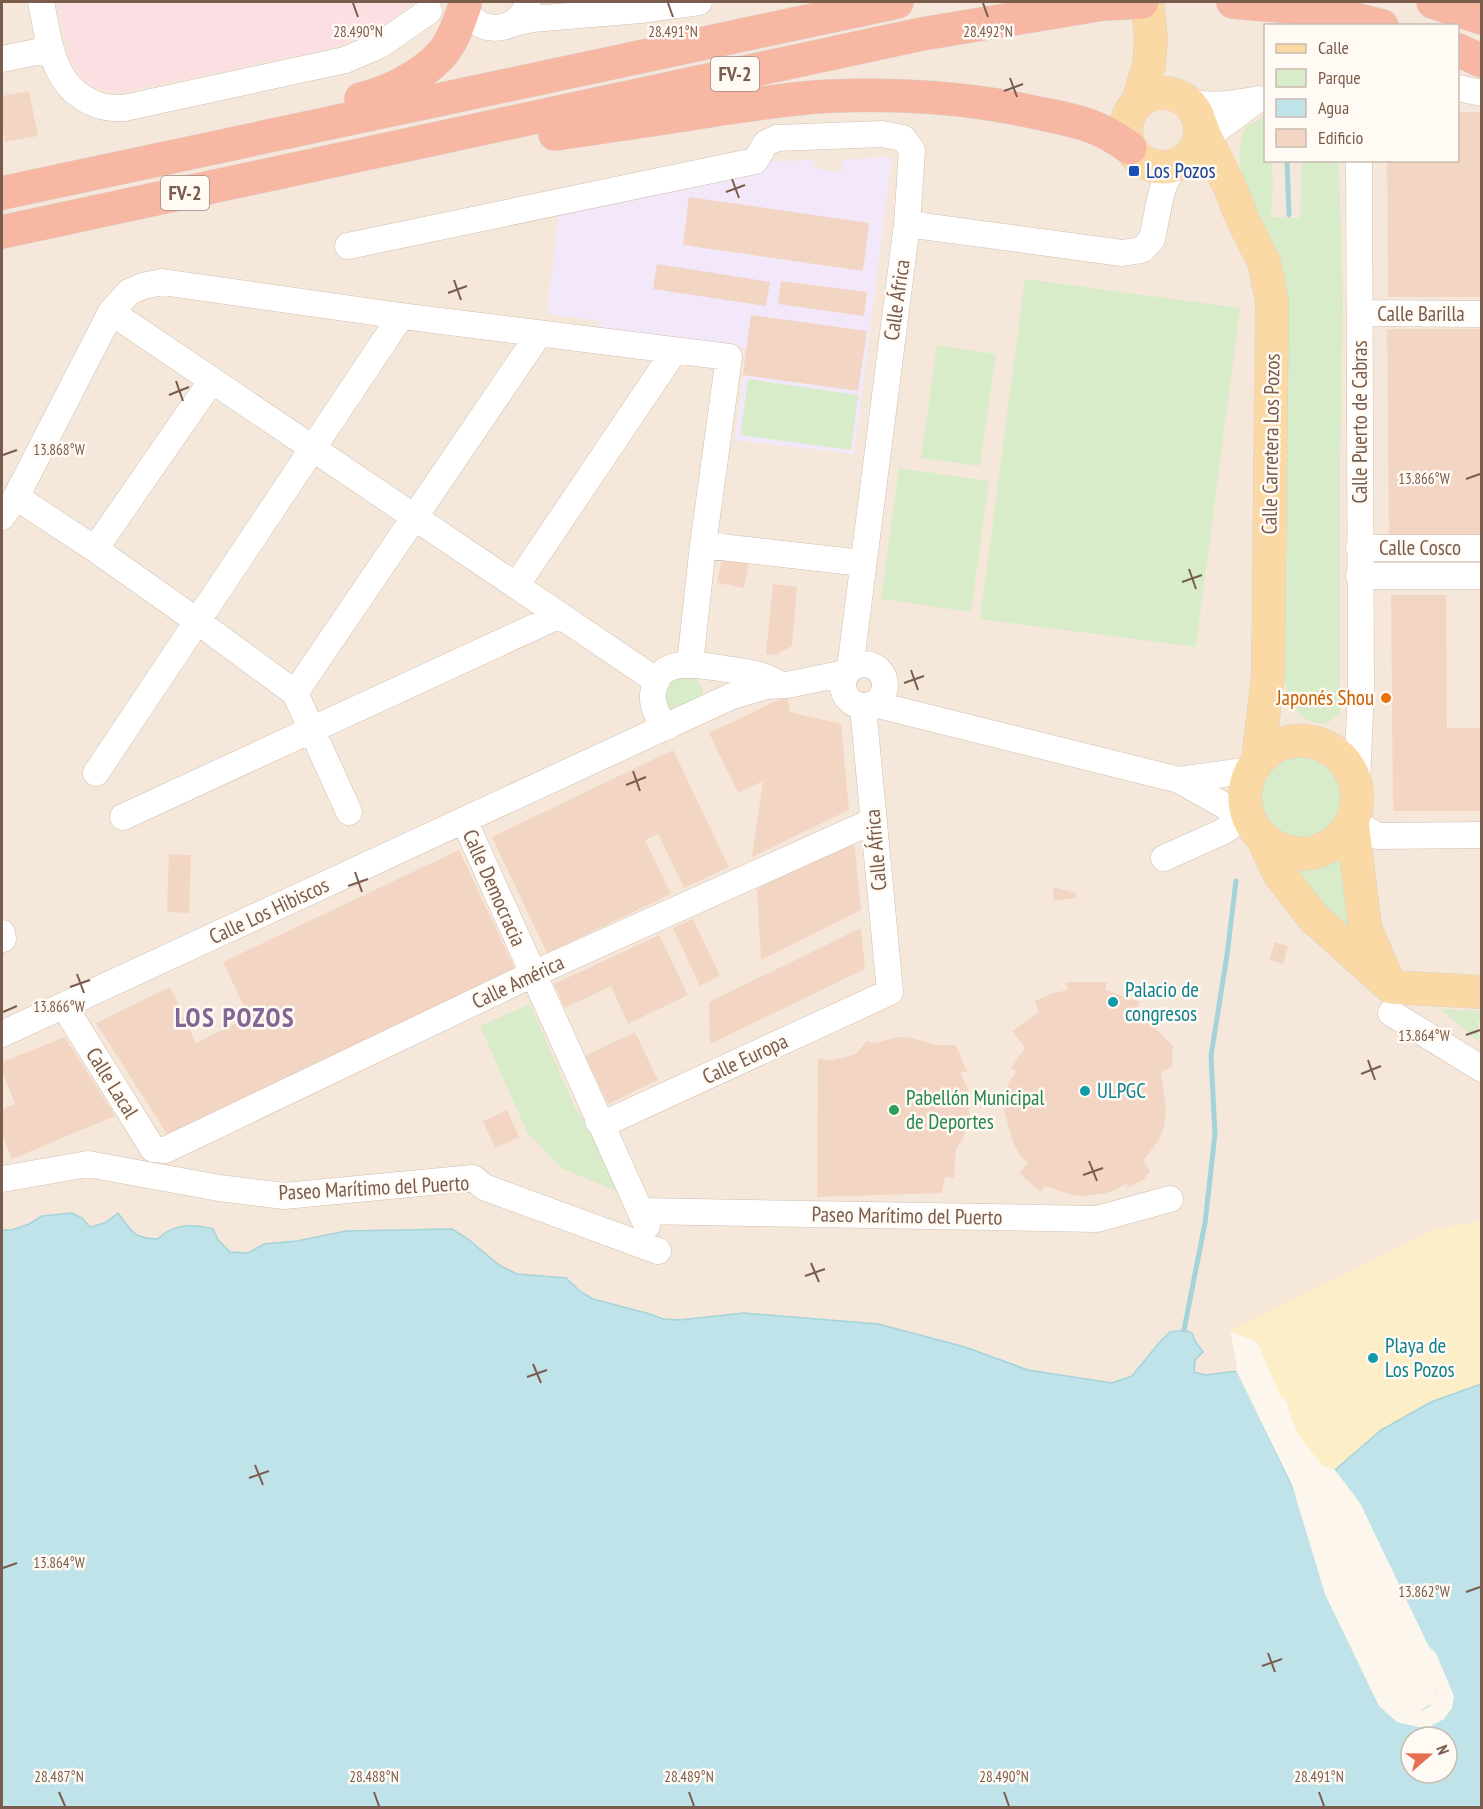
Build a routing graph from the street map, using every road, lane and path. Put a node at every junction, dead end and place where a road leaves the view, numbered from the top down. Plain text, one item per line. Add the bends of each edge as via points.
1 (41, 2) edge
2 (528, 2) edge
3 (573, 2) edge
4 (699, 2) edge
5 (897, 2) edge
6 (1142, 2) edge
7 (1147, 2) edge
8 (1233, 2) edge
9 (1432, 2) edge
10 (450, 5) edge
11 (609, 12) junction
12 (1482, 18) edge
13 (514, 23) junction
14 (1374, 24) edge
15 (1151, 38) junction
16 (51, 49) junction
17 (1459, 50) edge
18 (2, 59) edge
19 (1482, 61) edge
20 (1459, 88) edge
21 (1482, 93) edge
22 (1262, 98) edge
23 (1138, 102) junction
24 (1234, 116) junction
25 (1190, 129) junction
26 (1130, 147) junction
27 (192, 153) junction
28 (368, 153) junction
29 (1359, 162) edge
30 (1230, 187) junction
31 (2, 193) edge
32 (1242, 218) junction
33 (907, 224) junction
34 (2, 232) edge
35 (348, 246) dead end
36 (111, 312) junction
37 (1360, 314) junction
38 (1482, 314) edge
39 (401, 316) junction
40 (539, 334) junction
41 (675, 350) junction
42 (212, 380) junction
43 (313, 448) junction
44 (9, 507) edge
45 (414, 517) junction
46 (703, 545) junction
47 (1359, 548) junction
48 (1482, 548) edge
49 (95, 549) junction
50 (862, 563) junction
51 (1359, 576) junction
52 (1482, 576) edge
53 (516, 586) junction
54 (560, 615) junction
55 (197, 621) junction
56 (690, 664) junction
57 (1268, 676) junction
58 (1360, 683) junction
59 (784, 685) junction
60 (862, 685) junction
61 (655, 691) junction
62 (295, 693) junction
63 (667, 727) junction
64 (311, 730) junction
65 (1313, 743) junction
66 (629, 744) junction
67 (1254, 765) junction
68 (96, 773) dead end
69 (1179, 780) junction
70 (1354, 805) junction
71 (349, 812) dead end
72 (123, 817) dead end
73 (464, 820) junction
74 (873, 820) junction
75 (1252, 827) junction
76 (1482, 835) edge
77 (1164, 858) dead end
78 (533, 974) junction
79 (890, 992) joint
80 (1482, 992) edge
81 (1391, 1000) junction
82 (64, 1006) junction
83 (2, 1034) edge
84 (1482, 1069) edge
85 (598, 1121) junction
86 (165, 1150) joint
87 (2, 1179) edge
88 (1170, 1199) dead end
89 (640, 1211) junction

1 - 16 street
2 - 13 street via 525,12
3 - 11 street
4 - 11 street
5 - 27 highway, FV-2
6 - 28 highway, FV-2 via 1103,4 922,34
7 - 15 main road
8 - 14 highway via 1314,9
9 - 12 highway
10 - 13 street via 483,26 502,28
10 - 16 street via 345,60 124,108 102,106 82,98 64,82
10 - 27 highway via 459,24 440,56 406,82 370,96 244,130
11 - 13 street
15 - 23 main road via 1149,64
15 - 25 main road
16 - 18 street
17 - 19 highway
20 - 21 street
22 - 24 street
22 - 25 street via 1202,105
23 - 25 main road via 1155,93 1167,93
23 - 26 main road via 1125,126
24 - 25 street
24 - 30 street via 1227,152
25 - 26 main road via 1164,168 1147,165
25 - 30 main road
25 - 32 main road via 1202,176
25 - 33 street via 1164,185 1152,239 1142,250 1122,253
26 - 28 highway via 1101,129 1021,109 911,97 834,96 428,152
27 - 31 highway, FV-2
28 - 34 highway, FV-2
29 - 37 street, Calle Puerto de Cabras
30 - 32 main road
32 - 57 main road, Calle Carretera Los Pozos via 1264,262 1272,302
33 - 35 street, Calle África via 912,150 903,138 882,134 777,138 766,143 755,161
33 - 50 street, Calle África
36 - 39 street via 129,292 162,282
36 - 42 street
36 - 44 street
37 - 38 street, Calle Barilla
37 - 47 street, Calle Puerto de Cabras
39 - 40 street
39 - 43 street
40 - 41 street
40 - 45 street
41 - 46 street via 729,357
41 - 53 street
42 - 43 street
42 - 49 street
43 - 45 street
43 - 55 street
44 - 49 street
45 - 53 street
45 - 62 street
46 - 50 street
46 - 56 street
47 - 48 street, Calle Cosco
47 - 51 street, Calle Puerto de Cabras
49 - 55 street
50 - 60 street, Calle África via 855,622
51 - 52 street, Calle Cosco
51 - 58 street, Calle Puerto de Cabras
53 - 54 street
54 - 61 street
54 - 64 street
55 - 62 street
55 - 68 street
56 - 59 street via 765,676
56 - 61 street via 664,672
57 - 65 main road via 1287,722
57 - 67 main road, Calle Carretera Los Pozos
58 - 65 street, Calle Puerto de Cabras via 1347,724
58 - 70 street, Calle Puerto de Cabras
59 - 60 street
59 - 63 street, Calle Los Hibiscos via 732,696
60 - 69 street via 897,692 938,720
60 - 74 street, Calle África
61 - 63 street via 655,712
61 - 66 street via 640,731
62 - 64 street
63 - 66 street, Calle Los Hibiscos
64 - 71 street
64 - 72 street
65 - 67 main road via 1289,742 1272,748
65 - 70 main road via 1334,751 1345,762 1353,775
66 - 73 street, Calle Los Hibiscos
67 - 69 street
67 - 75 main road via 1244,798
69 - 75 street
70 - 75 main road via 1342,836 1313,853 1279,850
70 - 76 street via 1378,836
70 - 81 main road via 1365,927
73 - 78 street, Calle Democracia
73 - 82 street, Calle Los Hibiscos
74 - 78 street, Calle América
74 - 79 street, Calle África
75 - 77 street via 1230,827
75 - 81 main road via 1280,875 1314,918
78 - 85 street, Calle Democracia
78 - 86 street, Calle América
79 - 85 street, Calle Europa via 612,1120
80 - 81 main road
81 - 84 street via 1452,1051
82 - 83 street, Calle Los Hibiscos
82 - 86 street, Calle Lacal via 153,1149
85 - 89 street, Paseo Marítimo del Puerto
87 - 89 street, Paseo Marítimo del Puerto via 88,1164 284,1196 473,1178 484,1187 658,1251
88 - 89 street, Paseo Marítimo del Puerto via 1097,1219

